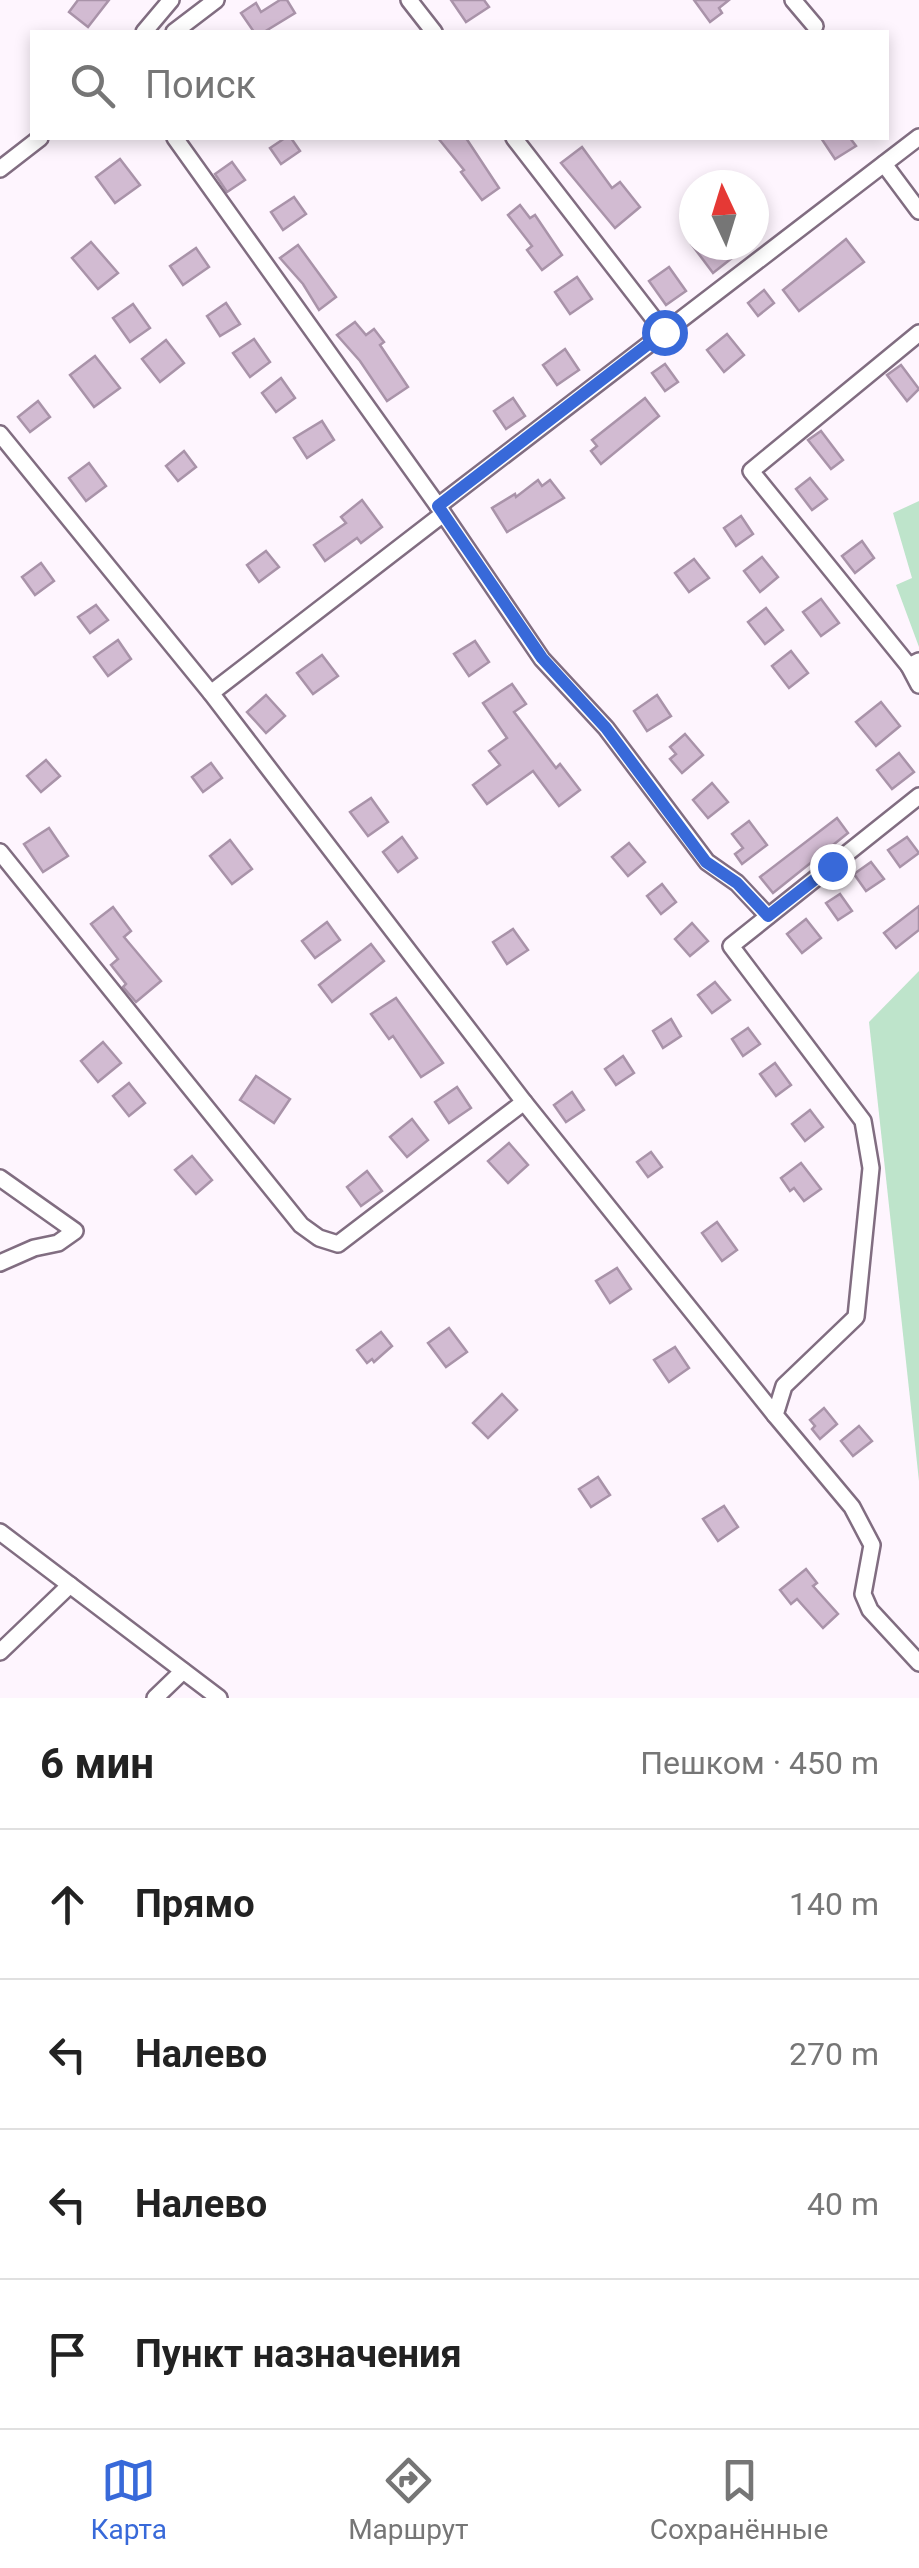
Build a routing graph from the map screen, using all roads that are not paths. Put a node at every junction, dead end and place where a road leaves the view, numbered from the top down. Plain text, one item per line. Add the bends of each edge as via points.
1 (171, 0) edge
2 (216, 0) edge
3 (408, 0) edge
4 (793, 0) edge
5 (815, 26) dead end
6 (146, 30) edge
7 (177, 30) edge
8 (432, 30) edge
9 (919, 137) edge
10 (37, 140) edge
11 (176, 140) edge
12 (516, 140) edge
13 (884, 164) junction
14 (0, 169) edge
15 (919, 211) edge
16 (664, 332) junction
17 (919, 333) edge
18 (0, 434) edge
19 (441, 510) junction
20 (914, 663) edge
21 (919, 685) edge
22 (210, 693) junction
23 (919, 796) edge
24 (0, 852) edge
25 (768, 916) junction
26 (524, 1102) junction
27 (0, 1178) edge
28 (0, 1263) edge
29 (775, 1415) junction
30 (0, 1532) edge
31 (70, 1585) junction
32 (0, 1652) edge
33 (919, 1663) edge
34 (184, 1671) junction
35 (154, 1698) edge
36 (219, 1698) edge

1 - 6 street
2 - 7 street
3 - 8 street
4 - 5 street
9 - 13 street
10 - 14 street
11 - 19 street
12 - 16 street
13 - 15 street
13 - 16 street
16 - 19 street
17 - 20 street via 752,471
18 - 22 street
19 - 22 street
19 - 25 street via 542,658 606,728 706,862
20 - 21 street
22 - 26 street
23 - 25 street
24 - 26 street via 301,1225 319,1238 338,1244
25 - 29 street via 731,946 863,1121 871,1168 856,1317 784,1386
26 - 29 street
27 - 28 street via 74,1231 58,1244
29 - 33 street via 852,1506 872,1545 863,1594
30 - 31 street
31 - 32 street
31 - 34 street
34 - 35 street
34 - 36 street

